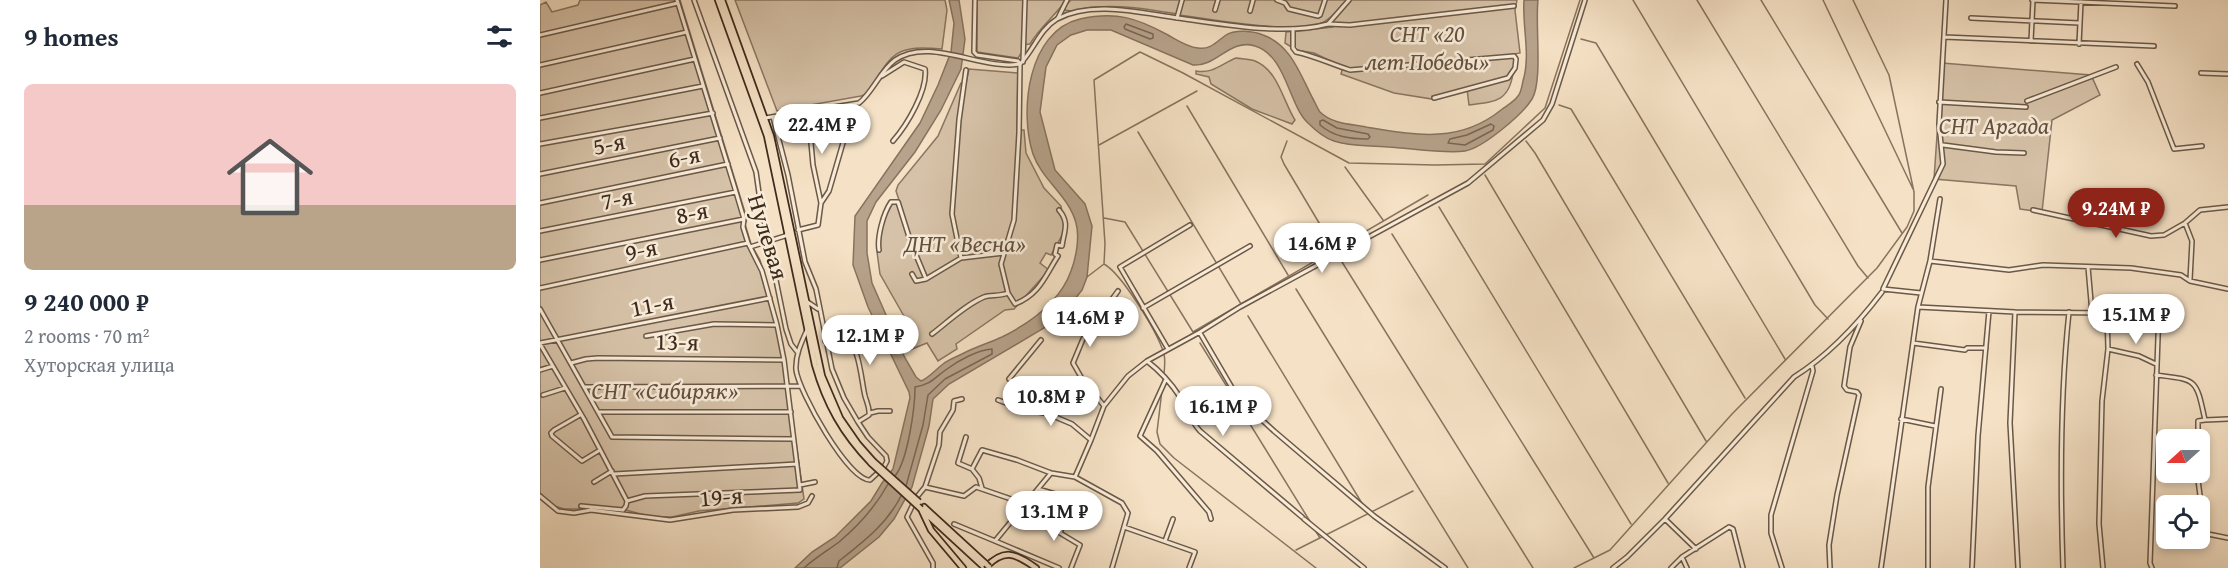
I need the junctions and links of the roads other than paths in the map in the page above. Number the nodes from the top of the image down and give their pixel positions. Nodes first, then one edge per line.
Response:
1 (694, 0) edge
2 (720, 0) edge
3 (975, 0) edge
4 (1025, 0) edge
5 (1067, 0) edge
6 (1182, 0) edge
7 (1218, 0) edge
8 (1253, 0) edge
9 (1277, 0) edge
10 (1325, 0) edge
11 (1349, 0) edge
12 (1585, 0) edge
13 (1946, 0) edge
14 (2033, 0) edge
15 (2048, 0) edge
16 (678, 2) edge
17 (1285, 2) edge
18 (2081, 2) junction
19 (1514, 6) dead end
20 (2175, 6) dead end
21 (1215, 10) dead end
22 (1250, 11) dead end
23 (1058, 18) junction
24 (1177, 18) junction
25 (1971, 18) dead end
26 (2032, 21) junction
27 (2079, 23) junction
28 (1328, 24) junction
29 (1293, 29) junction
30 (687, 32) junction
31 (540, 35) edge
32 (1944, 37) junction
33 (2031, 41) junction
34 (2079, 44) junction
35 (2154, 46) dead end
36 (695, 59) junction
37 (1021, 63) junction
38 (2137, 64) dead end
39 (540, 65) edge
40 (2116, 66) dead end
41 (966, 70) dead end
42 (2201, 73) dead end
43 (2228, 74) edge
44 (882, 76) junction
45 (704, 86) junction
46 (540, 93) edge
47 (1434, 98) dead end
48 (1939, 102) junction
49 (2027, 102) dead end
50 (854, 105) junction
51 (2026, 107) dead end
52 (808, 110) junction
53 (713, 113) junction
54 (772, 117) junction
55 (540, 118) edge
56 (765, 118) junction
57 (720, 138) junction
58 (893, 141) dead end
59 (540, 144) edge
60 (1942, 145) junction
61 (2202, 146) dead end
62 (2024, 153) dead end
63 (728, 164) junction
64 (540, 174) edge
65 (736, 192) junction
66 (1940, 199) dead end
67 (540, 203) edge
68 (821, 203) junction
69 (2228, 207) edge
70 (1059, 210) dead end
71 (2033, 210) dead end
72 (744, 219) junction
73 (2185, 223) junction
74 (1190, 225) dead end
75 (540, 231) edge
76 (798, 231) junction
77 (788, 235) junction
78 (768, 241) junction
79 (748, 243) junction
80 (1250, 246) dead end
81 (750, 247) junction
82 (879, 250) dead end
83 (1004, 253) junction
84 (961, 258) junction
85 (540, 260) edge
86 (1930, 261) junction
87 (2088, 267) junction
88 (912, 274) dead end
89 (926, 279) junction
90 (2190, 281) junction
91 (540, 288) edge
92 (2228, 290) edge
93 (1118, 291) dead end
94 (1882, 292) dead end
95 (1008, 293) junction
96 (1921, 293) junction
97 (770, 298) junction
98 (805, 300) junction
99 (1918, 307) junction
100 (1143, 308) junction
101 (540, 309) edge
102 (2159, 309) dead end
103 (1989, 311) junction
104 (2016, 312) junction
105 (2068, 312) junction
106 (2092, 313) junction
107 (821, 316) junction
108 (1863, 317) junction
109 (777, 325) junction
110 (807, 328) junction
111 (1200, 333) junction
112 (932, 334) dead end
113 (646, 336) dead end
114 (1041, 339) dead end
115 (557, 340) junction
116 (825, 341) junction
117 (540, 343) edge
118 (1913, 343) junction
119 (1986, 348) junction
120 (1168, 349) junction
121 (2108, 349) junction
122 (798, 352) junction
123 (784, 360) junction
124 (1147, 360) junction
125 (571, 363) junction
126 (2156, 364) junction
127 (553, 366) junction
128 (1812, 366) junction
129 (540, 370) edge
130 (2156, 375) junction
131 (1166, 379) junction
132 (801, 386) junction
133 (584, 387) junction
134 (788, 387) junction
135 (565, 388) junction
136 (1941, 389) dead end
137 (543, 395) dead end
138 (962, 399) dead end
139 (998, 400) dead end
140 (1104, 406) junction
141 (890, 411) dead end
142 (598, 412) junction
143 (791, 412) junction
144 (870, 413) junction
145 (1046, 413) junction
146 (580, 415) junction
147 (1901, 419) junction
148 (2228, 419) edge
149 (2205, 420) junction
150 (858, 422) junction
151 (1935, 426) junction
152 (2198, 429) edge
153 (966, 437) dead end
154 (794, 439) junction
155 (1091, 440) junction
156 (600, 450) junction
157 (872, 462) junction
158 (797, 464) junction
159 (972, 469) junction
160 (613, 472) junction
161 (1051, 473) junction
162 (1075, 477) junction
163 (594, 482) dead end
164 (815, 482) dead end
165 (2198, 483) edge
166 (800, 485) junction
167 (926, 487) junction
168 (982, 489) junction
169 (1038, 489) junction
170 (540, 496) edge
171 (812, 496) dead end
172 (627, 501) junction
173 (1025, 504) junction
174 (581, 506) dead end
175 (922, 508) junction
176 (1093, 510) dead end
177 (1066, 518) junction
178 (1173, 519) dead end
179 (1211, 519) dead end
180 (1665, 519) junction
181 (1075, 521) dead end
182 (954, 524) dead end
183 (1124, 527) junction
184 (2228, 538) edge
185 (995, 541) junction
186 (1165, 541) junction
187 (1696, 549) junction
188 (1682, 557) junction
189 (1358, 566) edge
190 (987, 567) edge
191 (933, 568) edge
192 (963, 568) edge
193 (1036, 568) edge
194 (1059, 568) edge
195 (1071, 568) edge
196 (1112, 568) edge
197 (1189, 568) edge
198 (1364, 568) edge
199 (1445, 568) edge
200 (1613, 568) edge
201 (1671, 568) edge
202 (1687, 568) edge
203 (1743, 568) edge
204 (1782, 568) edge
205 (1830, 568) edge
206 (1881, 568) edge
207 (1928, 568) edge
208 (1972, 568) edge
209 (2018, 568) edge
210 (2063, 568) edge
211 (2103, 568) edge
212 (2152, 568) edge

1 - 78 street
2 - 56 main road
2 - 77 main road
3 - 37 street
4 - 37 street
5 - 23 street
6 - 24 street
7 - 21 street
8 - 22 street
9 - 17 street
10 - 17 street
11 - 28 street
12 - 111 street
13 - 32 street
14 - 15 street
14 - 26 street
15 - 18 street
16 - 30 street, Нулевая
16 - 31 street
18 - 20 street
18 - 27 street
19 - 28 street
23 - 24 street
23 - 37 street
24 - 29 street
25 - 26 street
26 - 27 street
26 - 33 street
27 - 34 street
28 - 29 street
29 - 47 street
30 - 36 street, Нулевая
30 - 39 street
32 - 33 street
32 - 48 street
33 - 34 street
34 - 35 street
36 - 45 street, Нулевая
36 - 46 street
37 - 44 street
37 - 83 street
38 - 61 street
40 - 49 street
41 - 84 street
42 - 43 street
44 - 50 street
44 - 58 street
45 - 53 street, Нулевая
45 - 55 street
48 - 51 street
48 - 60 street
50 - 52 street
50 - 68 street
52 - 54 street
52 - 68 street
53 - 57 street, Нулевая
53 - 59 street
54 - 56 street
54 - 76 street
56 - 98 main road
57 - 63 street, Нулевая
57 - 64 street, 5-я
60 - 62 street
60 - 96 street
63 - 65 street, Нулевая
63 - 67 street, 6-я
65 - 72 street, Нулевая
65 - 75 street, 7-я
66 - 86 street
68 - 76 street
69 - 73 street
70 - 95 street
71 - 73 street
72 - 79 street, Нулевая
72 - 85 street, 8-я
73 - 90 street
74 - 100 street
76 - 107 street
77 - 78 street
77 - 110 main road
78 - 81 street
78 - 122 street
79 - 81 street, Нулевая
79 - 91 street, 9-я
80 - 100 street
81 - 97 street, Нулевая
82 - 89 street
83 - 84 street
83 - 95 street
84 - 89 street
86 - 87 street
86 - 96 street
87 - 90 street
87 - 106 street
88 - 89 street
90 - 92 street
93 - 140 street
94 - 108 street
95 - 112 street
96 - 99 street
97 - 109 street, Нулевая
97 - 115 street, 11-я
98 - 107 street
98 - 157 main road
99 - 103 street
99 - 118 street
100 - 120 street
101 - 115 street
102 - 126 street
103 - 104 street
103 - 119 street
104 - 105 street
104 - 209 street
105 - 106 street
105 - 210 street
106 - 121 street
107 - 116 street
108 - 128 street
108 - 205 street
109 - 113 street
109 - 123 street, Нулевая
110 - 122 street
110 - 157 main road
111 - 120 street
111 - 199 street
114 - 145 street
115 - 117 street, 11-я
115 - 125 street
116 - 144 street
116 - 150 street
117 - 127 street
118 - 119 street
118 - 147 street
119 - 208 street
120 - 124 street
121 - 126 street
121 - 211 street
122 - 132 street
123 - 125 street, 13-я
123 - 134 street, Нулевая
124 - 131 street
124 - 140 street
125 - 133 street
126 - 130 street
127 - 129 street
127 - 135 street
128 - 180 street
128 - 204 street
130 - 149 street
130 - 212 street
131 - 179 street
131 - 189 street
132 - 134 street
132 - 150 street
133 - 134 street
133 - 142 street
134 - 143 street, Нулевая
135 - 137 street
135 - 146 street
136 - 151 street
138 - 167 street
139 - 145 street
140 - 155 street
141 - 144 street
142 - 143 street
142 - 154 street
143 - 154 street, Нулевая
144 - 150 street
145 - 155 street
146 - 156 street
146 - 156 street
147 - 151 street
147 - 206 street
148 - 149 street
149 - 152 street
151 - 207 street
153 - 159 street
154 - 158 street, Нулевая
155 - 162 street
156 - 160 street
157 - 175 main road, bridge
158 - 160 street
158 - 166 street, Нулевая
159 - 161 street
159 - 168 street
160 - 163 street
160 - 172 street
161 - 162 street
161 - 169 street
162 - 183 street
164 - 166 street
165 - 184 street
166 - 172 street, Нулевая
167 - 168 street
167 - 191 street
168 - 173 street
169 - 173 street
169 - 176 street
170 - 171 street, 19-я
172 - 174 street
173 - 177 street
173 - 185 street
175 - 190 main road
175 - 192 main road
177 - 181 street
177 - 195 street
178 - 186 street
180 - 187 street
180 - 200 street
182 - 185 street
183 - 186 street
183 - 196 street
185 - 194 street
186 - 197 street
187 - 188 street
187 - 203 street
188 - 201 street
188 - 202 street
189 - 198 street
190 - 193 main road

